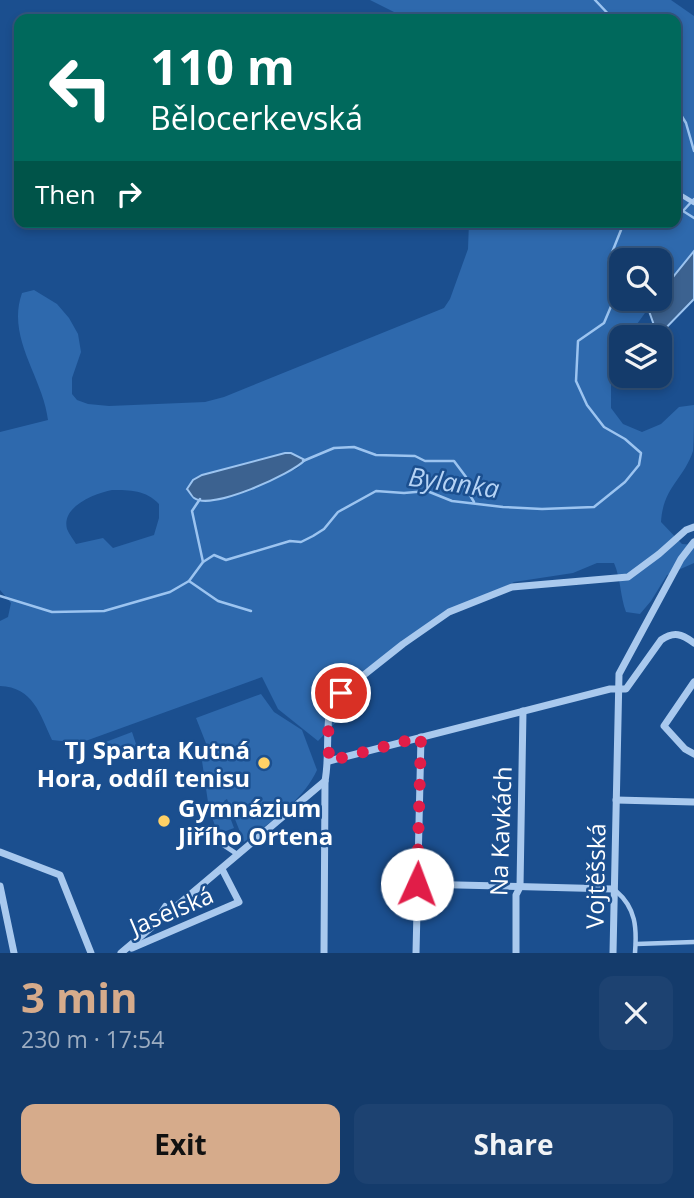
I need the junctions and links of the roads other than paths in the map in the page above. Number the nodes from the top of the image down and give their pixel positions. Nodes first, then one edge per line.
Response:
1 (694, 527) edge
2 (694, 542) edge
3 (694, 643) edge
4 (694, 682) edge
5 (619, 690) junction
6 (523, 711) junction
7 (421, 737) junction
8 (693, 754) edge
9 (329, 761) junction
10 (325, 780) junction
11 (616, 800) junction
12 (694, 802) edge
13 (211, 837) dead end
14 (0, 852) edge
15 (238, 855) junction
16 (222, 869) junction
17 (417, 884) junction
18 (0, 886) edge
19 (520, 887) junction
20 (613, 889) junction
21 (166, 905) dead end
22 (165, 916) junction
23 (694, 942) edge
24 (636, 944) junction
25 (14, 953) edge
26 (90, 953) edge
27 (122, 953) edge
28 (324, 953) edge
29 (416, 953) edge
30 (516, 953) edge
31 (613, 953) edge
32 (635, 953) edge

1 - 9 street
2 - 5 street, Vojtěšská
3 - 5 street
4 - 8 street
5 - 6 street
5 - 11 street, Vojtěšská
6 - 7 street
6 - 19 street, Na Kavkách
7 - 9 street
7 - 17 street
9 - 10 street
10 - 15 street, Jaselská
10 - 28 street
11 - 12 street, Vojtěšská
11 - 20 street, Vojtěšská
13 - 15 lane
14 - 26 street
15 - 16 street, Jaselská
16 - 22 street, Jaselská
16 - 27 street, Jaselská
17 - 19 street
17 - 29 street
18 - 25 street
19 - 20 street
19 - 30 street, Na Kavkách
20 - 24 lane
20 - 31 street, Vojtěšská
21 - 22 lane
22 - 27 street, Jaselská
23 - 24 lane
24 - 32 lane

